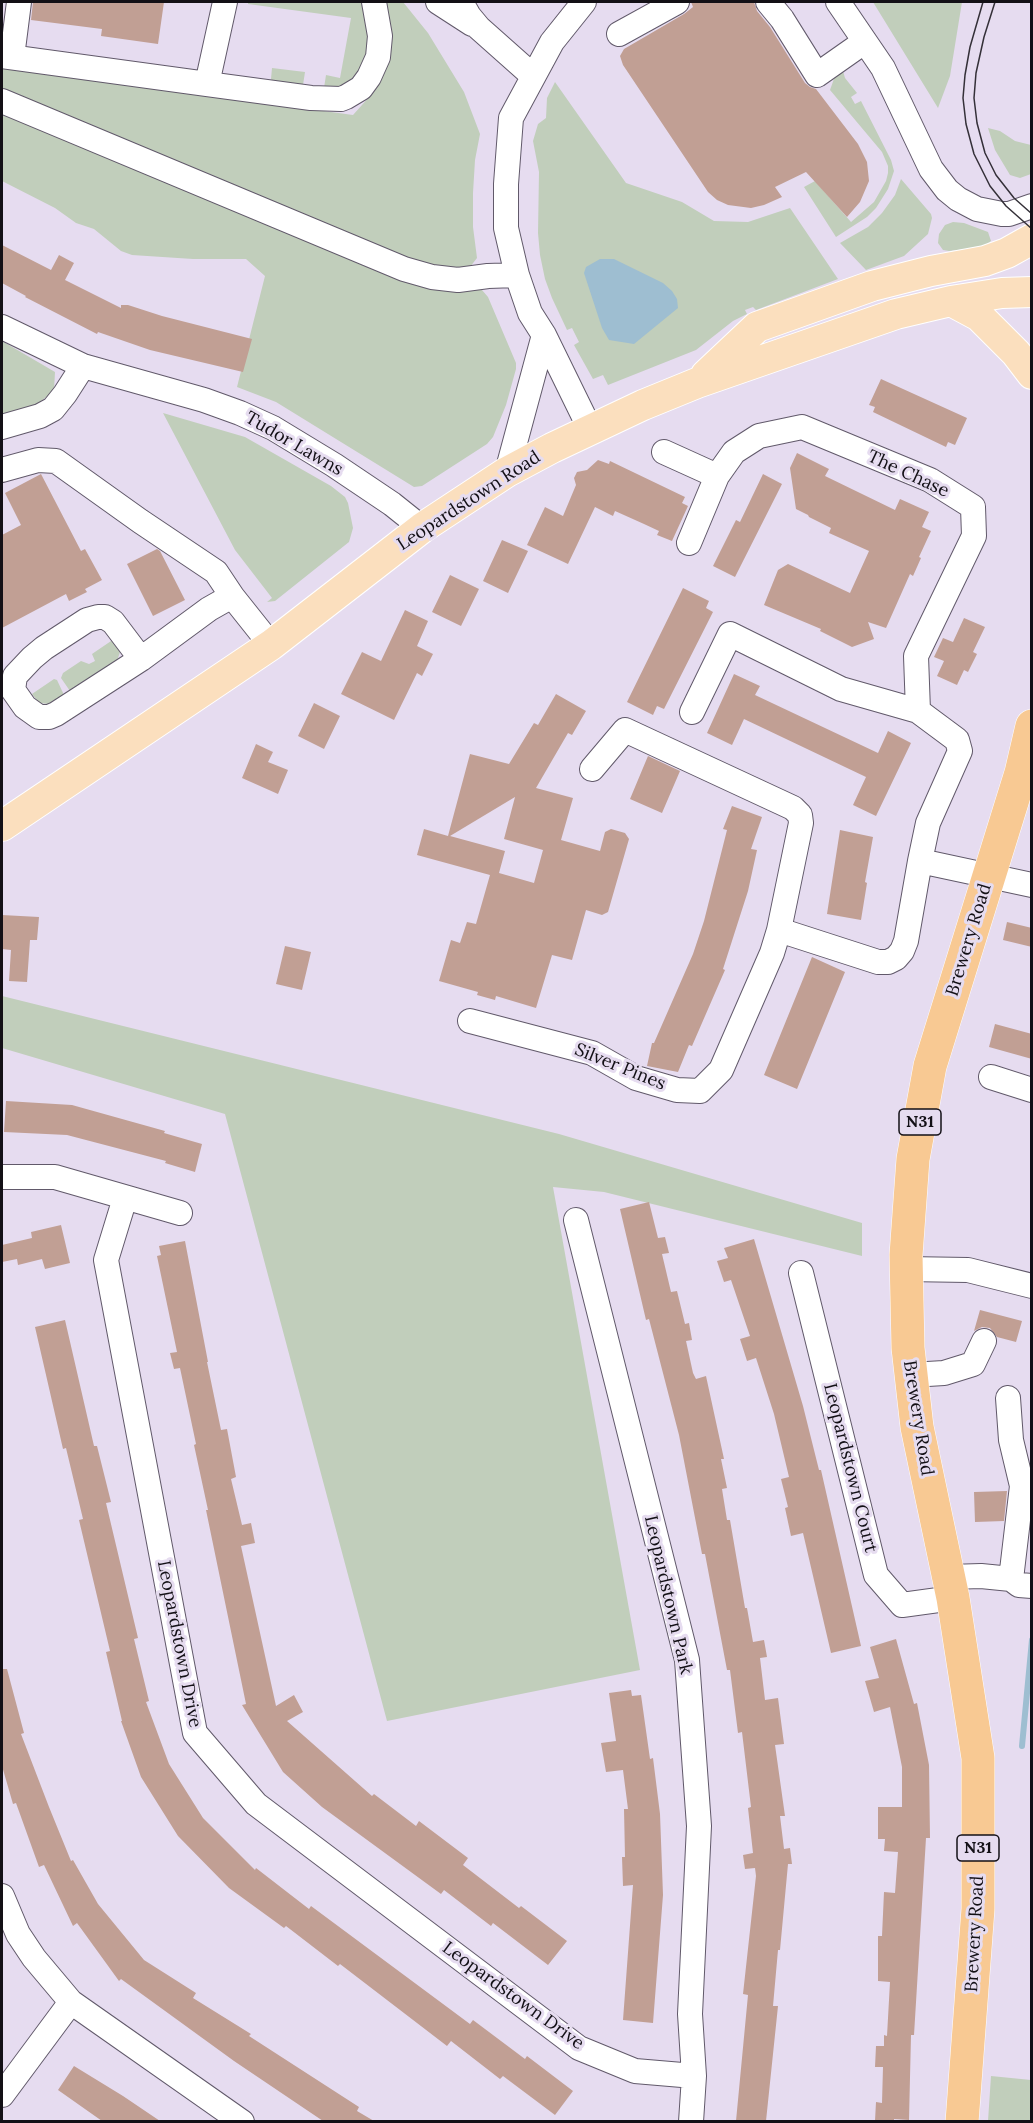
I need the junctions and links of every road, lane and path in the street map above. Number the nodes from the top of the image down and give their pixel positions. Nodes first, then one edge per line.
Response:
1 (19, 2) edge
2 (225, 2) edge
3 (374, 2) edge
4 (438, 2) edge
5 (584, 2) edge
6 (677, 2) edge
7 (768, 2) edge
8 (838, 2) edge
9 (465, 12) edge
10 (620, 34) dead end
11 (864, 42) junction
12 (7, 56) edge
13 (533, 76) junction
14 (207, 84) junction
15 (2, 101) edge
16 (1032, 206) edge
17 (1032, 239) edge
18 (517, 275) junction
19 (1032, 292) edge
20 (951, 301) junction
21 (2, 327) edge
22 (544, 335) junction
23 (83, 366) junction
24 (1032, 374) edge
25 (697, 383) junction
26 (2, 428) edge
27 (590, 429) junction
28 (664, 452) dead end
29 (2, 470) edge
30 (507, 472) junction
31 (717, 476) junction
32 (422, 528) junction
33 (689, 543) dead end
34 (232, 596) junction
35 (271, 645) junction
36 (141, 658) junction
37 (8, 692) edge
38 (918, 711) junction
39 (692, 712) dead end
40 (1032, 726) edge
41 (592, 769) dead end
42 (2, 826) edge
43 (920, 861) junction
44 (989, 875) junction
45 (1032, 885) edge
46 (779, 930) junction
47 (470, 1021) dead end
48 (991, 1077) dead end
49 (1024, 1082) edge
50 (2, 1177) edge
51 (125, 1198) junction
52 (180, 1213) dead end
53 (576, 1220) dead end
54 (906, 1269) junction
55 (801, 1273) dead end
56 (1032, 1286) edge
57 (984, 1341) dead end
58 (911, 1375) junction
59 (1008, 1398) dead end
60 (1021, 1575) edge
61 (951, 1587) junction
62 (2, 1896) edge
63 (70, 2002) junction
64 (694, 2076) junction
65 (2, 2095) edge
66 (242, 2121) edge
67 (691, 2121) edge
68 (962, 2121) edge

1 - 12 street
2 - 14 street
3 - 14 street
4 - 9 street
5 - 13 street
6 - 10 street
7 - 11 street
8 - 11 street
9 - 13 street
11 - 16 street
12 - 14 street
13 - 18 street
15 - 18 street
17 - 25 main road
18 - 22 street
19 - 20 main road, Leopardstown Road
20 - 24 main road
20 - 25 main road, Leopardstown Road
21 - 23 street, Tudor Lawns
22 - 27 street
22 - 30 street
23 - 26 street
23 - 32 street, Tudor Lawns
25 - 27 main road, Leopardstown Road
27 - 30 main road, Leopardstown Road
28 - 31 street
29 - 34 street
30 - 32 main road, Leopardstown Road
31 - 33 street, The Chase
31 - 38 street, The Chase
32 - 35 main road, Leopardstown Road
34 - 35 street
34 - 36 street
35 - 42 main road, Leopardstown Road
36 - 37 street
36 - 37 street
38 - 39 street
38 - 43 street
40 - 44 highway, Brewery Road / N31
41 - 46 street, Silver Pines
43 - 44 street
43 - 46 street
44 - 45 street
44 - 54 highway, Brewery Road / N31
46 - 47 street, Silver Pines
48 - 49 street
50 - 51 street
51 - 52 street
51 - 64 street, Leopardstown Drive
53 - 64 street, Leopardstown Park
54 - 56 street
54 - 58 highway, Brewery Road / N31
55 - 61 street, Leopardstown Court
57 - 58 street
58 - 61 highway, Brewery Road / N31
59 - 60 street
60 - 61 street
61 - 68 highway, Brewery Road / N31
62 - 63 street
63 - 65 street
63 - 66 street
64 - 67 street, Leopardstown Park

